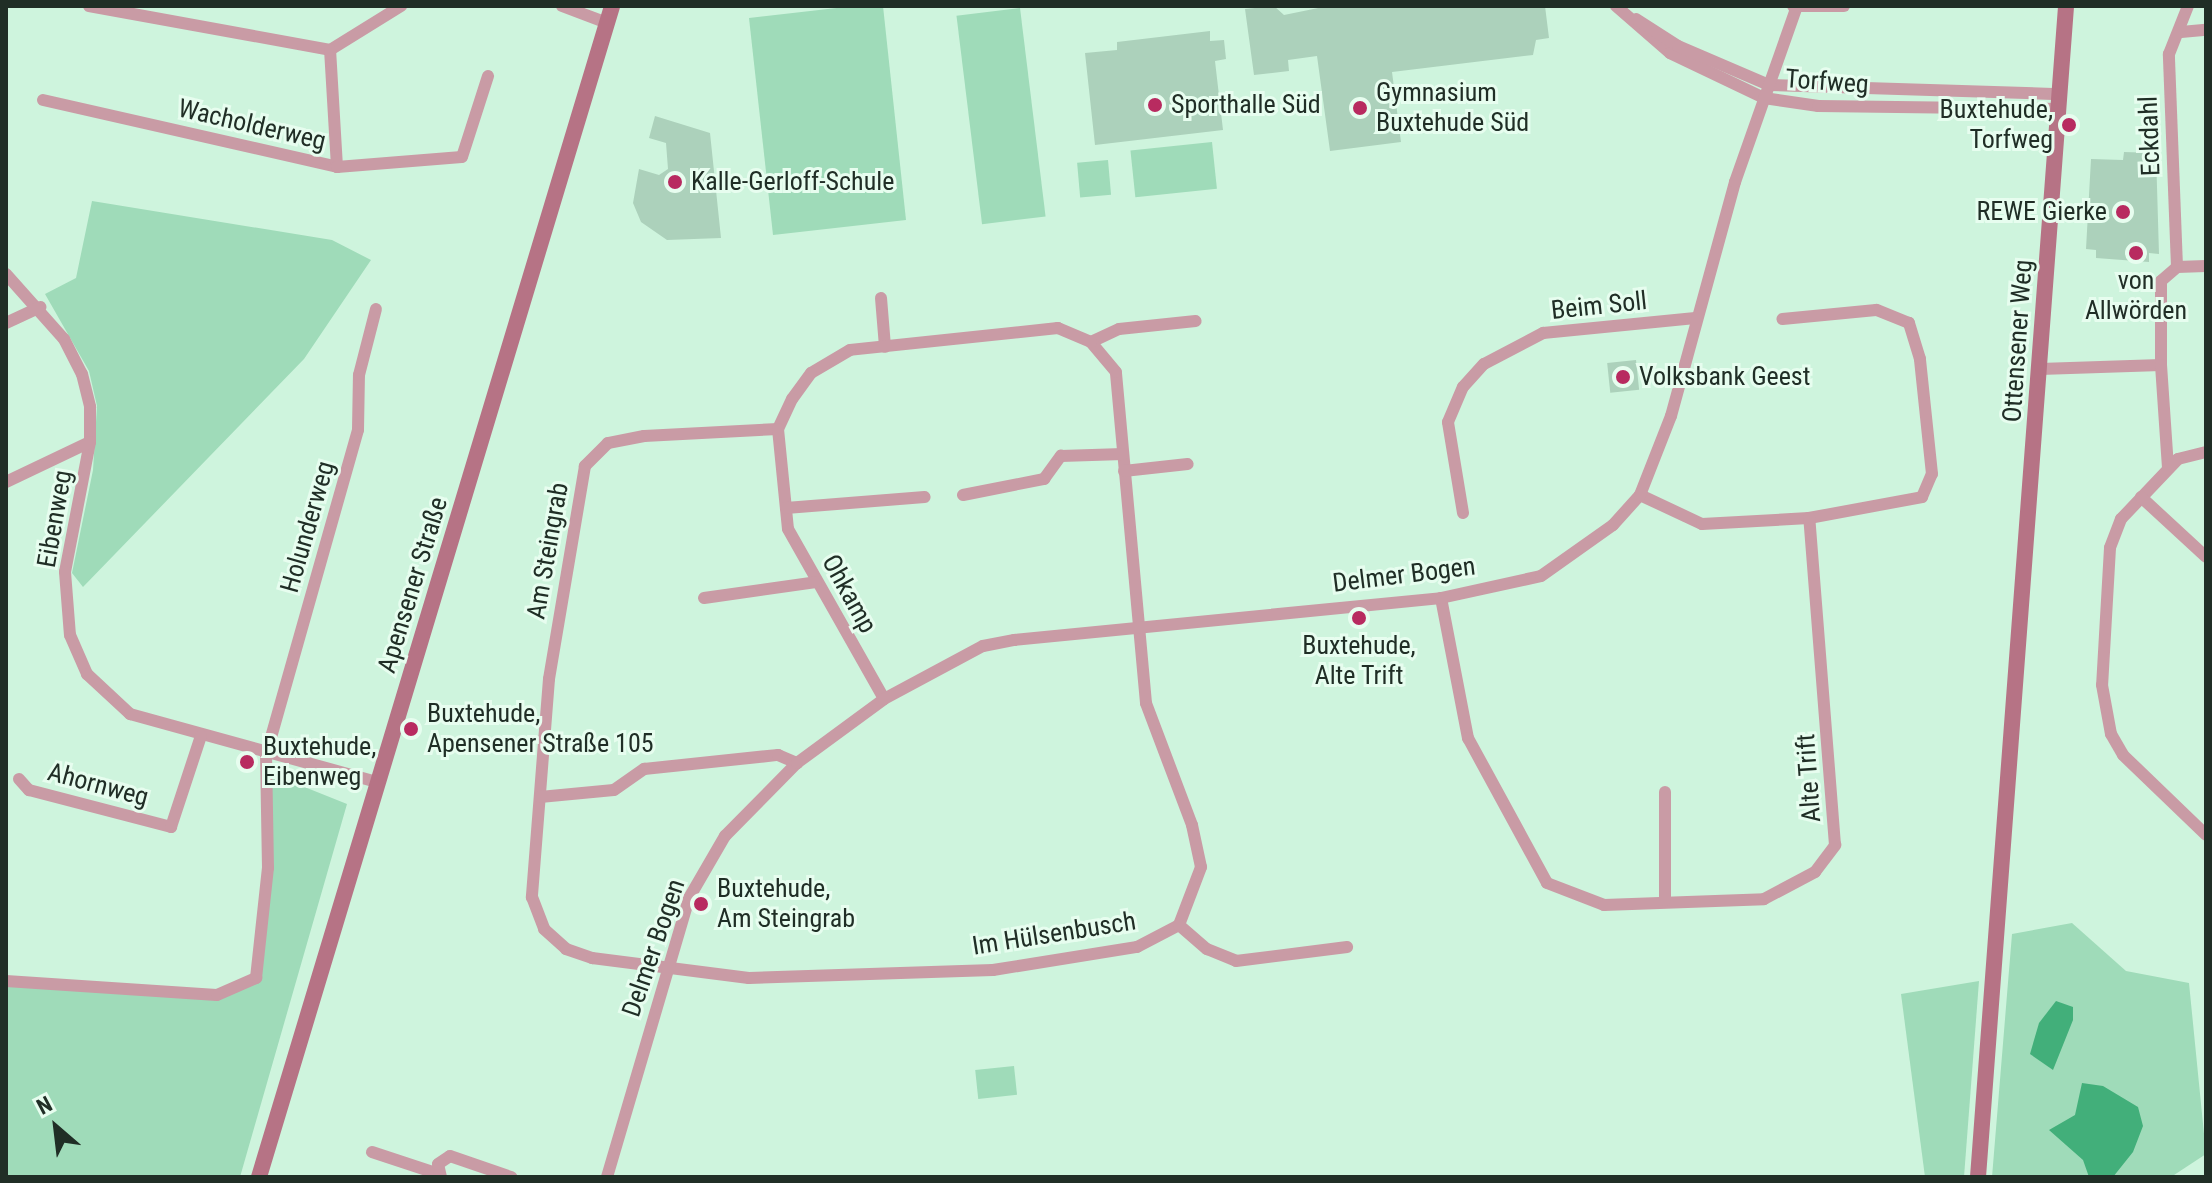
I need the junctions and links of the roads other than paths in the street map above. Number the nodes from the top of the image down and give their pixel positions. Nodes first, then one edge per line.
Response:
1 (89, 6) edge
2 (401, 6) edge
3 (562, 6) edge
4 (612, 6) edge
5 (1844, 6) edge
6 (2066, 6) edge
7 (2188, 6) edge
8 (1794, 7) edge
9 (1618, 8) edge
10 (607, 23) junction
11 (2206, 30) edge
12 (2181, 32) junction
13 (330, 50) junction
14 (488, 76) dead end
15 (1767, 92) junction
16 (43, 100) dead end
17 (2059, 102) junction
18 (337, 167) junction
19 (2206, 266) edge
20 (2177, 267) junction
21 (6, 274) edge
22 (881, 298) dead end
23 (40, 307) junction
24 (376, 309) dead end
25 (1695, 318) junction
26 (1782, 319) dead end
27 (1196, 321) dead end
28 (6, 323) edge
29 (1091, 342) junction
30 (885, 347) junction
31 (2161, 365) junction
32 (2040, 369) junction
33 (778, 429) junction
34 (90, 442) junction
35 (2206, 452) edge
36 (1123, 454) junction
37 (1188, 464) dead end
38 (2168, 468) junction
39 (1124, 471) junction
40 (6, 482) edge
41 (963, 495) dead end
42 (1640, 495) junction
43 (925, 497) dead end
44 (2141, 497) junction
45 (786, 508) junction
46 (1463, 513) dead end
47 (1809, 518) junction
48 (2206, 557) edge
49 (816, 582) junction
50 (704, 598) dead end
51 (1441, 598) junction
52 (1136, 626) junction
53 (884, 699) junction
54 (201, 736) junction
55 (266, 755) junction
56 (797, 763) junction
57 (19, 779) dead end
58 (377, 782) junction
59 (1665, 792) dead end
60 (540, 797) junction
61 (2206, 835) edge
62 (1665, 900) junction
63 (1179, 925) junction
64 (1347, 947) dead end
65 (666, 971) junction
66 (6, 981) edge
67 (372, 1152) dead end
68 (461, 1170) edge
69 (440, 1175) edge
70 (259, 1177) edge
71 (511, 1177) edge
72 (607, 1177) edge
73 (1978, 1177) edge

1 - 13 street
2 - 13 street
3 - 10 street
4 - 10 main road, Apensener Straße
5 - 8 street
6 - 17 main road, Ottensener Weg
7 - 12 street, Eckdahl
8 - 15 street, Delmer Bogen
9 - 15 street, Torfweg
10 - 58 main road, Apensener Straße
11 - 12 street
12 - 20 street, Eckdahl
13 - 18 street, Wacholderweg
14 - 18 street
15 - 17 street, Torfweg
15 - 25 street, Delmer Bogen
16 - 18 street, Wacholderweg
17 - 32 main road, Ottensener Weg
19 - 20 street
20 - 31 street, Eckdahl
21 - 23 street, Eibenweg
22 - 30 street
23 - 28 street
23 - 34 street, Eibenweg
24 - 55 street, Holunderweg
25 - 42 street, Delmer Bogen
25 - 46 street, Beim Soll
26 - 47 street
27 - 29 street
29 - 30 street
29 - 36 street
30 - 33 street
31 - 32 street
31 - 38 street, Eckdahl
32 - 73 main road, Ottensener Weg
33 - 45 street, Ohkamp
33 - 60 street, Am Steingrab
34 - 40 street
34 - 54 street, Eibenweg
35 - 38 street
36 - 39 street
36 - 41 street
37 - 39 street
38 - 44 street
39 - 52 street
42 - 47 street
42 - 51 street, Delmer Bogen
43 - 45 street
44 - 48 street
44 - 61 street
45 - 49 street, Ohkamp
47 - 62 street, Alte Trift
49 - 50 street
49 - 53 street, Ohkamp
51 - 52 street, Delmer Bogen
51 - 62 street, Alte Trift
52 - 53 street, Delmer Bogen
52 - 63 street
53 - 56 street, Delmer Bogen
54 - 55 street, Eibenweg
54 - 57 street, Ahornweg
55 - 58 street, Eibenweg
55 - 66 street, Holunderweg
56 - 60 street
56 - 65 street, Delmer Bogen
58 - 70 main road, Apensener Straße
59 - 62 street
60 - 65 street, Am Steingrab
63 - 64 street
63 - 65 street, Im Hülsenbusch
65 - 72 street, Delmer Bogen
67 - 69 street
68 - 69 street
68 - 71 street

